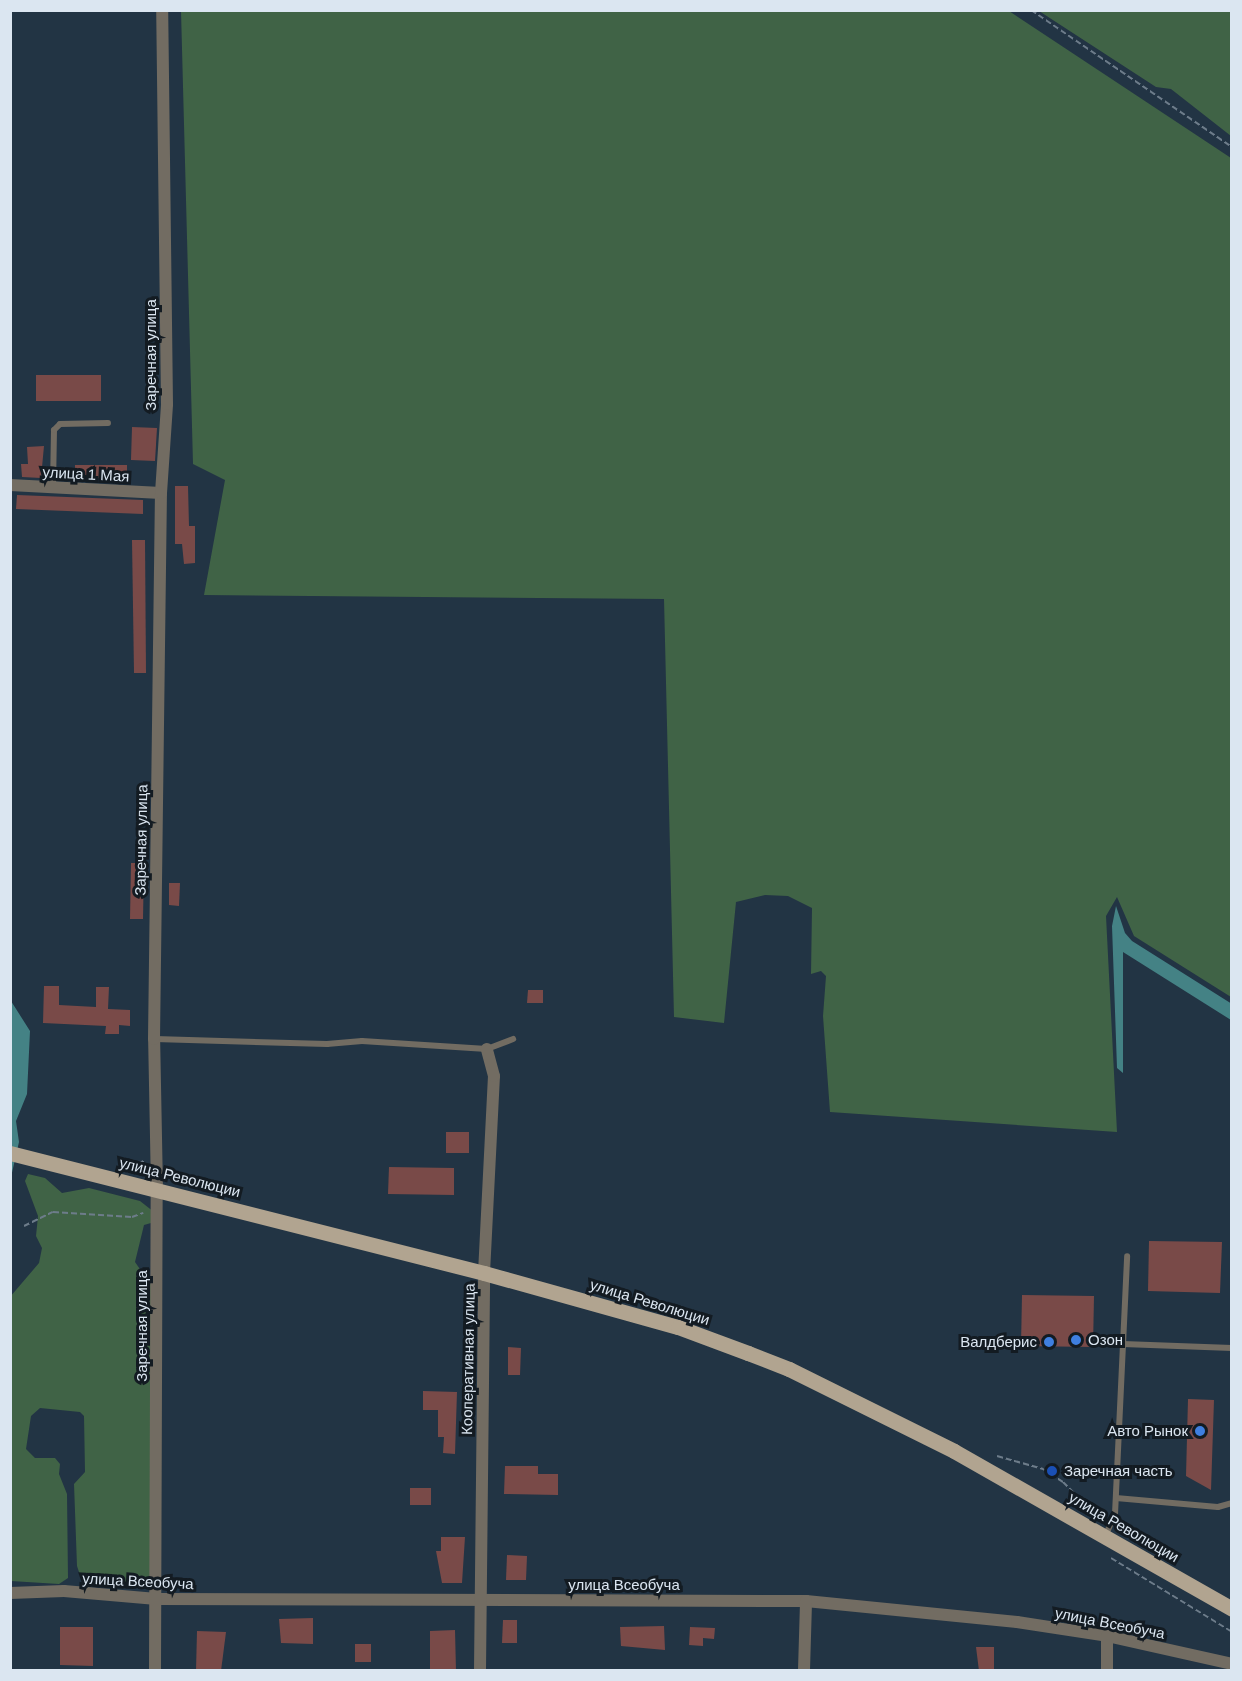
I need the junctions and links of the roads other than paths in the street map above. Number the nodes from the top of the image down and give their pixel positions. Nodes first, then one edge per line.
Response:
1 (162, 10) edge
2 (108, 423) dead end
3 (10, 485) edge
4 (53, 488) junction
5 (161, 493) junction
6 (154, 1039) junction
7 (513, 1039) dead end
8 (487, 1049) junction
9 (10, 1152) edge
10 (157, 1189) junction
11 (1127, 1256) dead end
12 (484, 1273) junction
13 (1123, 1344) junction
14 (1232, 1348) edge
15 (1116, 1498) junction
16 (1232, 1503) edge
17 (1104, 1545) junction
18 (10, 1593) edge
19 (157, 1599) junction
20 (479, 1600) junction
21 (806, 1601) junction
22 (1232, 1609) edge
23 (1107, 1636) junction
24 (1232, 1664) edge
25 (155, 1671) edge
26 (480, 1671) edge
27 (804, 1671) edge
28 (1107, 1671) edge

1 - 5 street, Заречная улица
2 - 4 lane
3 - 4 street, улица 1 Мая
4 - 5 street, улица 1 Мая
5 - 6 street, Заречная улица
6 - 8 lane
6 - 10 street, Заречная улица
7 - 8 lane
8 - 12 street, Кооперативная улица
9 - 10 main road, улица Революции
10 - 12 main road, улица Революции
10 - 19 street, Заречная улица
11 - 13 lane
12 - 17 main road, улица Революции
12 - 20 street, Кооперативная улица
13 - 14 lane
13 - 15 lane
15 - 16 lane
15 - 17 lane
17 - 22 main road, улица Революции
18 - 19 street, улица Всеобуча
19 - 20 street, улица Всеобуча
19 - 25 street, Заречная улица
20 - 21 street, улица Всеобуча
20 - 26 street, Кооперативная улица
21 - 23 street, улица Всеобуча
21 - 27 street
23 - 24 street, улица Всеобуча
23 - 28 street

